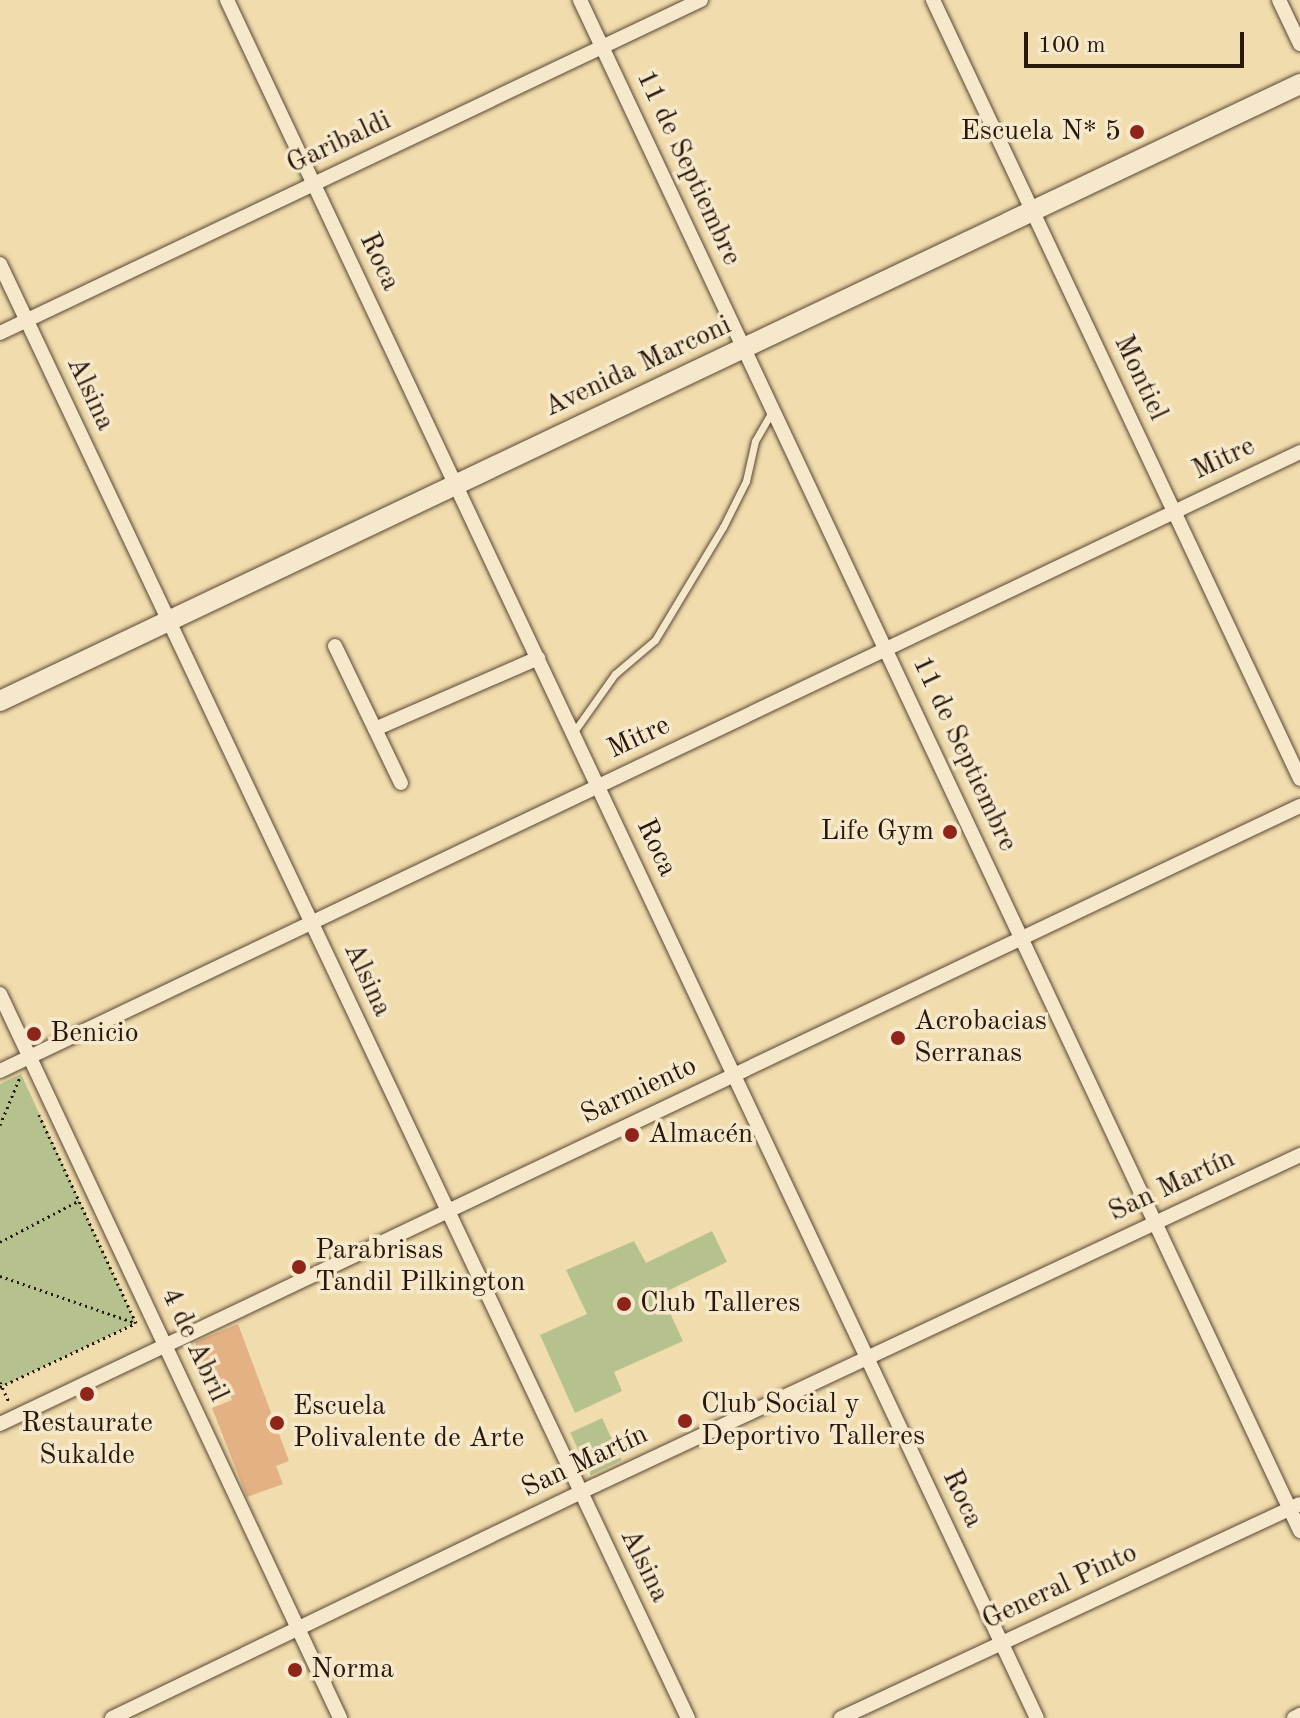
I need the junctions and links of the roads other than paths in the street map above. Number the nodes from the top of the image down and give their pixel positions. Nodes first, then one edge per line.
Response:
1 (227, 0) edge
2 (580, 0) edge
3 (701, 0) edge
4 (933, 0) edge
5 (1279, 0) edge
6 (1300, 44) edge
7 (602, 47) junction
8 (1300, 84) edge
9 (314, 184) junction
10 (1033, 211) junction
11 (0, 264) edge
12 (27, 321) junction
13 (0, 333) edge
14 (744, 348) junction
15 (773, 411) junction
16 (1300, 452) edge
17 (456, 485) junction
18 (1174, 512) junction
19 (169, 621) junction
20 (335, 646) dead end
21 (886, 649) junction
22 (538, 658) junction
23 (0, 701) edge
24 (375, 729) junction
25 (573, 733) junction
26 (1300, 779) edge
27 (401, 783) dead end
28 (598, 786) junction
29 (1300, 806) edge
30 (311, 922) junction
31 (1022, 938) junction
32 (0, 994) edge
33 (30, 1057) junction
34 (734, 1074) junction
35 (5, 1075) edge
36 (1300, 1155) edge
37 (448, 1211) junction
38 (1155, 1222) junction
39 (166, 1345) junction
40 (867, 1359) junction
41 (0, 1424) edge
42 (579, 1493) junction
43 (1295, 1507) edge
44 (1300, 1531) edge
45 (297, 1629) junction
46 (1001, 1642) junction
47 (1300, 1715) edge
48 (112, 1718) edge
49 (340, 1718) edge
50 (688, 1718) edge
51 (841, 1718) edge
52 (1037, 1718) edge
53 (1294, 1718) edge

1 - 9 street, Roca
2 - 7 street, 11 de Septiembre
3 - 7 street, Garibaldi
4 - 10 street, Montiel
5 - 6 street
7 - 9 street, Garibaldi
7 - 14 street, 11 de Septiembre
8 - 10 main road, Avenida Marconi
9 - 12 street, Garibaldi
9 - 17 street, Roca
10 - 14 main road, Avenida Marconi
10 - 18 street, Montiel
11 - 12 street, Alsina
12 - 13 street, Garibaldi
12 - 19 street, Alsina
14 - 15 street, 11 de Septiembre
14 - 17 main road, Avenida Marconi
15 - 21 street, 11 de Septiembre
15 - 25 lane
16 - 18 street, Mitre
17 - 19 main road, Avenida Marconi
17 - 22 street, Roca
18 - 21 street, Mitre
18 - 26 street, Montiel
19 - 23 main road, Avenida Marconi
19 - 30 street, Alsina
20 - 24 street
21 - 28 street, Mitre
21 - 31 street, 11 de Septiembre
22 - 24 street
22 - 25 street, Roca
24 - 27 street
25 - 28 street, Roca
28 - 30 street, Mitre
28 - 34 street, Roca
29 - 31 street, Sarmiento
30 - 33 street, Mitre
30 - 37 street, Alsina
31 - 34 street, Sarmiento
31 - 38 street, 11 de Septiembre
32 - 33 street, 4 de Abril
33 - 35 street, Mitre
33 - 39 street, 4 de Abril
34 - 37 street, Sarmiento
34 - 40 street, Roca
36 - 38 street, San Martín
37 - 39 street, Sarmiento
37 - 42 street, Alsina
38 - 40 street, San Martín
38 - 43 street, 11 de Septiembre
39 - 41 street, Sarmiento
39 - 45 street, 4 de Abril
40 - 42 street, San Martín
40 - 46 street, Roca
42 - 45 street, San Martín
42 - 50 street, Alsina
43 - 44 street, 11 de Septiembre
43 - 46 street, General Pinto
45 - 48 street, San Martín
45 - 49 street, 4 de Abril
46 - 51 street, General Pinto
46 - 52 street, Roca
47 - 53 street

